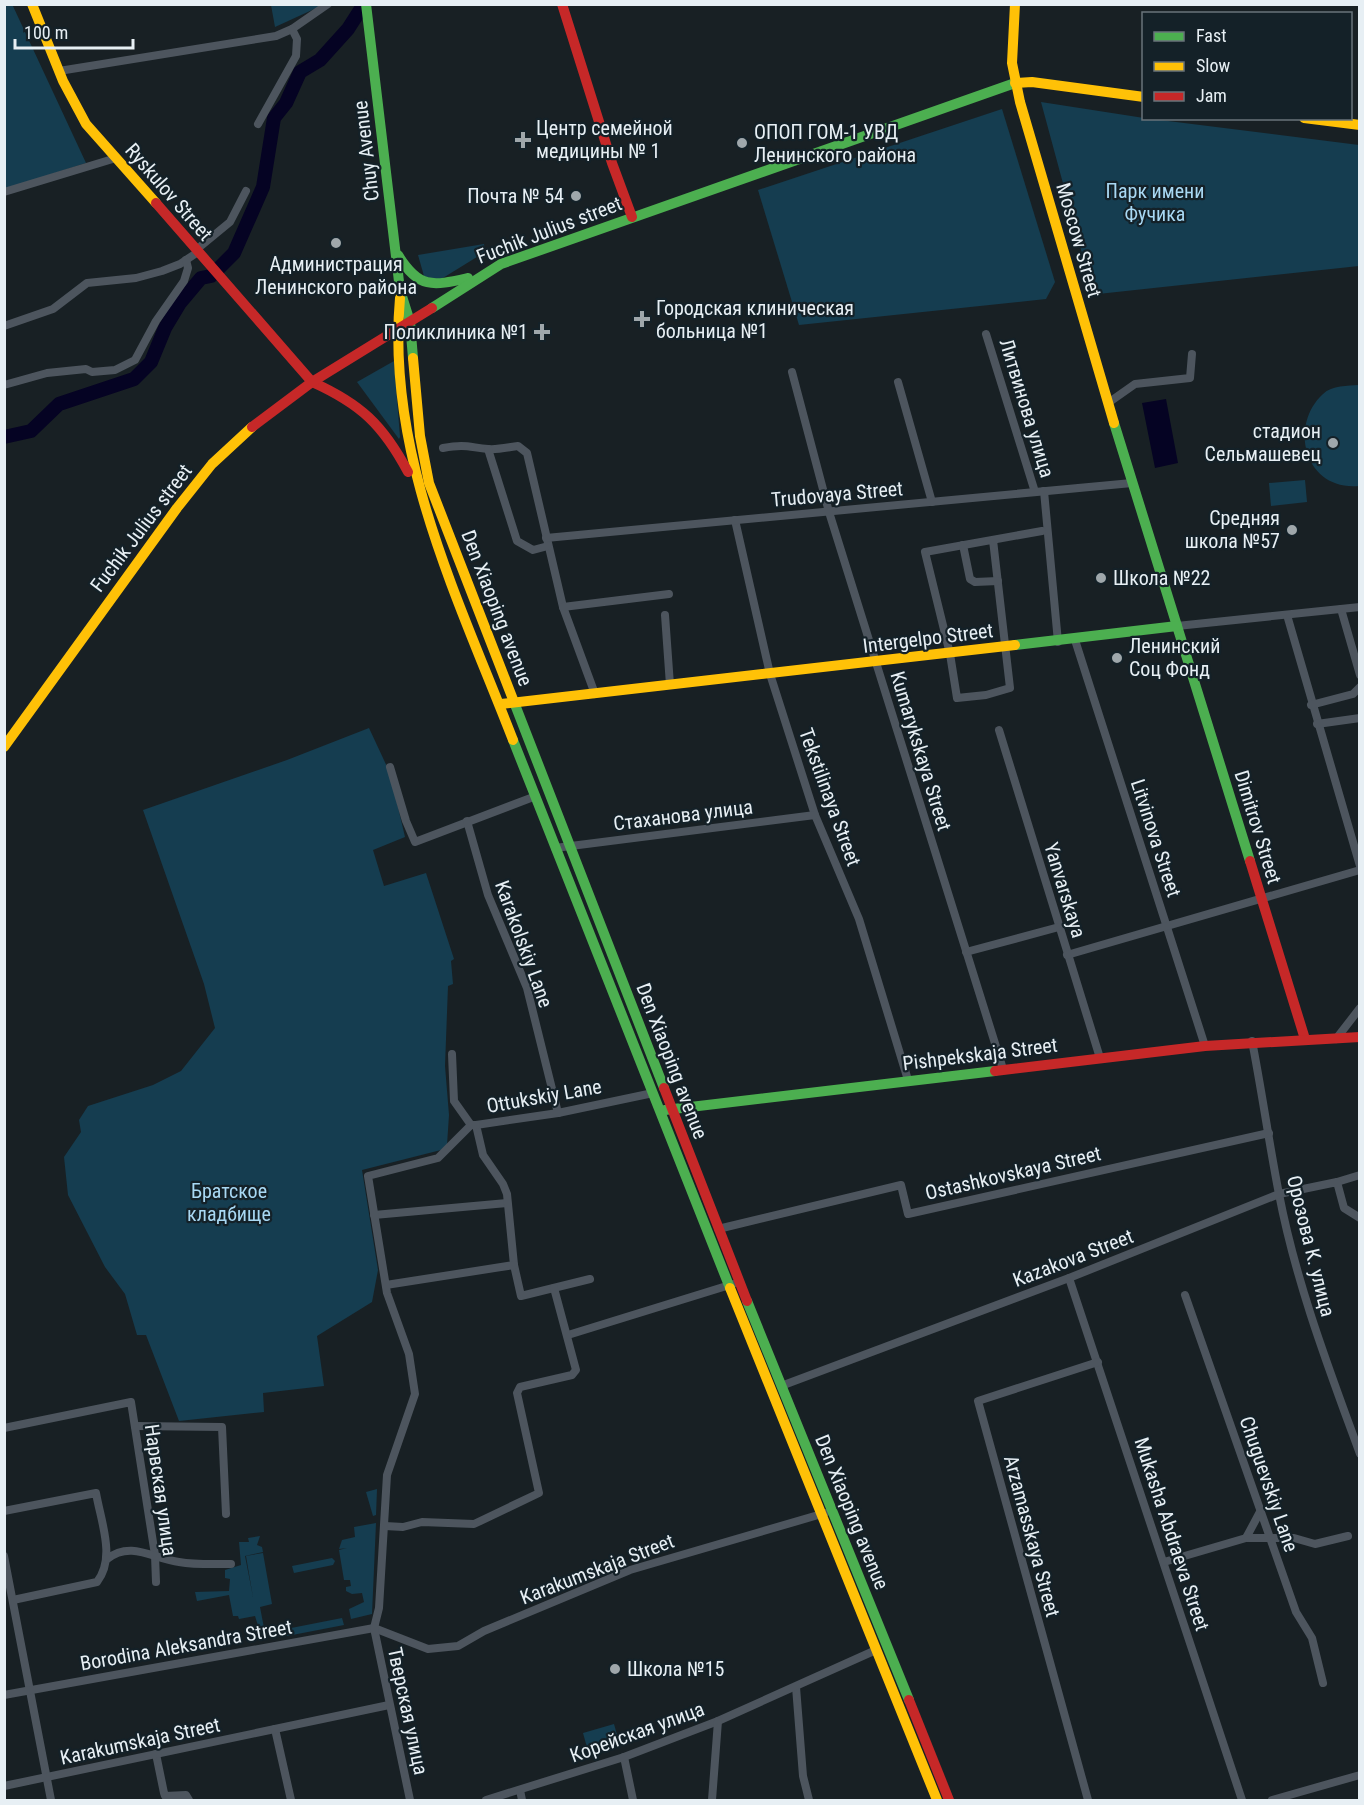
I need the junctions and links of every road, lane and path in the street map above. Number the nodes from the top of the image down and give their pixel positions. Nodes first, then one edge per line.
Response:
1 (32, 4) edge
2 (328, 4) edge
3 (366, 4) edge
4 (561, 4) edge
5 (1015, 4) edge
6 (292, 28) junction
7 (59, 71) junction
8 (1015, 83) junction
9 (1142, 97) edge
10 (1320, 120) edge
11 (258, 124) dead end
12 (1359, 125) edge
13 (116, 158) junction
14 (246, 191) dead end
15 (4, 192) edge
16 (632, 217) junction
17 (396, 252) junction
18 (199, 254) junction
19 (186, 260) junction
20 (478, 276) junction
21 (401, 294) junction
22 (410, 322) junction
23 (4, 326) edge
24 (396, 331) junction
25 (986, 334) dead end
26 (1192, 354) dead end
27 (792, 372) dead end
28 (312, 382) junction
29 (898, 382) dead end
30 (4, 385) edge
31 (1108, 403) junction
32 (443, 448) dead end
33 (488, 449) junction
34 (1132, 483) junction
35 (1040, 492) junction
36 (421, 497) junction
37 (932, 502) junction
38 (829, 512) junction
39 (735, 520) junction
40 (1042, 531) dead end
41 (993, 540) junction
42 (547, 542) junction
43 (963, 544) junction
44 (998, 581) junction
45 (669, 594) dead end
46 (563, 607) junction
47 (1359, 607) edge
48 (1341, 609) junction
49 (665, 615) dead end
50 (1287, 615) junction
51 (1177, 626) junction
52 (1075, 640) junction
53 (1058, 642) junction
54 (1006, 647) junction
55 (950, 654) junction
56 (876, 662) junction
57 (771, 674) junction
58 (1359, 675) edge
59 (670, 685) junction
60 (1359, 687) edge
61 (595, 694) junction
62 (515, 702) junction
63 (501, 704) junction
64 (1311, 705) junction
65 (1359, 718) edge
66 (1317, 724) junction
67 (999, 730) dead end
68 (4, 747) edge
69 (390, 767) dead end
70 (536, 796) junction
71 (815, 815) junction
72 (467, 821) junction
73 (569, 846) junction
74 (555, 848) junction
75 (1359, 868) edge
76 (1262, 899) junction
77 (1167, 926) junction
78 (1059, 927) junction
79 (966, 952) junction
80 (1067, 955) junction
81 (1359, 1008) edge
82 (1359, 1037) edge
83 (1305, 1039) junction
84 (1336, 1039) junction
85 (1252, 1041) junction
86 (1205, 1046) junction
87 (452, 1054) dead end
88 (1100, 1058) junction
89 (1003, 1069) junction
90 (908, 1080) junction
91 (653, 1093) junction
92 (666, 1109) junction
93 (558, 1113) junction
94 (473, 1125) junction
95 (1269, 1133) junction
96 (1359, 1175) edge
97 (1336, 1182) junction
98 (1279, 1194) junction
99 (507, 1203) junction
100 (374, 1215) junction
101 (1359, 1218) edge
102 (718, 1229) junction
103 (514, 1265) junction
104 (1070, 1278) junction
105 (590, 1279) dead end
106 (735, 1283) junction
107 (386, 1285) junction
108 (554, 1288) junction
109 (1185, 1294) dead end
110 (568, 1335) junction
111 (1098, 1362) junction
112 (781, 1386) junction
113 (135, 1426) junction
114 (4, 1428) edge
115 (1359, 1454) edge
116 (1261, 1510) junction
117 (4, 1511) edge
118 (835, 1511) junction
119 (226, 1514) dead end
120 (820, 1514) junction
121 (386, 1526) junction
122 (1348, 1536) dead end
123 (1270, 1537) junction
124 (1246, 1538) junction
125 (155, 1555) junction
126 (4, 1556) edge
127 (107, 1559) junction
128 (1164, 1562) junction
129 (231, 1564) dead end
130 (156, 1582) dead end
131 (14, 1604) junction
132 (4, 1609) edge
133 (374, 1628) junction
134 (876, 1650) junction
135 (1323, 1683) dead end
136 (796, 1687) junction
137 (30, 1690) junction
138 (4, 1695) edge
139 (389, 1706) junction
140 (718, 1721) junction
141 (275, 1730) junction
142 (156, 1754) junction
143 (624, 1757) junction
144 (1359, 1775) edge
145 (47, 1777) junction
146 (4, 1786) edge
147 (520, 1790) junction
148 (51, 1800) edge
149 (189, 1800) edge
150 (291, 1800) edge
151 (410, 1800) edge
152 (486, 1800) edge
153 (522, 1800) edge
154 (633, 1800) edge
155 (712, 1800) edge
156 (809, 1800) edge
157 (937, 1800) edge
158 (949, 1800) edge
159 (1088, 1800) edge
160 (1242, 1800) edge
161 (1272, 1800) edge

1 - 7 main road, Ryskulov Street
2 - 6 street
3 - 17 main road, Chuy Avenue
4 - 16 main road
5 - 8 main road, Moscow Street
6 - 7 street
6 - 11 street
7 - 13 main road, Ryskulov Street
8 - 9 main road, Fuchik Julius street
8 - 16 main road, Fuchik Julius street
8 - 31 main road, Moscow Street
10 - 12 main road
13 - 15 street
13 - 18 main road, Ryskulov Street
14 - 18 street
16 - 20 main road, Fuchik Julius street
17 - 20 main road
17 - 21 main road, Chuy Avenue
18 - 19 street
18 - 28 main road, Ryskulov Street
19 - 23 street
19 - 30 street
20 - 22 main road, Fuchik Julius street
21 - 22 main road, Chuy Avenue
21 - 24 main road, Chuy Avenue
22 - 24 main road, Fuchik Julius street
22 - 62 main road, Den Xiaoping avenue
24 - 28 main road, Fuchik Julius street
24 - 36 main road, Den Xiaoping avenue
25 - 35 street, Литвинова улица
26 - 31 street
27 - 38 street, Kumarykskaya Street
28 - 36 main road
28 - 68 main road, Fuchik Julius street
29 - 37 street
31 - 34 main road, Moscow Street
32 - 33 street
33 - 42 street, Trudovaya Street
33 - 42 street
34 - 35 street, Trudovaya Street
34 - 51 main road, Dimitrov Street
35 - 37 street, Trudovaya Street
35 - 53 street, Литвинова улица
36 - 63 main road, Den Xiaoping avenue
37 - 38 street, Trudovaya Street
38 - 39 street, Trudovaya Street
38 - 56 street, Kumarykskaya Street
39 - 42 street, Trudovaya Street
39 - 57 street, Tekstilinaya Street
40 - 41 street
41 - 43 street
41 - 44 street
42 - 46 street
43 - 44 street
43 - 55 street
44 - 54 street
45 - 46 street
46 - 61 street
47 - 48 street, Intergelpo Street
48 - 50 street, Intergelpo Street
48 - 58 street
49 - 59 street
50 - 51 street, Intergelpo Street
50 - 64 street
51 - 52 main road, Intergelpo Street
51 - 76 main road, Dimitrov Street
52 - 53 main road, Intergelpo Street
52 - 77 street, Litvinova Street
53 - 54 main road, Intergelpo Street
54 - 55 main road, Intergelpo Street
54 - 55 street
55 - 56 main road, Intergelpo Street
56 - 57 main road, Intergelpo Street
56 - 79 street, Kumarykskaya Street
57 - 59 main road, Intergelpo Street
57 - 71 street, Tekstilinaya Street
59 - 61 main road, Intergelpo Street
60 - 64 street
61 - 62 main road, Intergelpo Street
62 - 63 main road, Intergelpo Street
62 - 73 main road, Den Xiaoping avenue
63 - 70 main road, Den Xiaoping avenue
64 - 66 street
65 - 66 street
66 - 75 street
67 - 78 street, Yanvarskaya
69 - 72 street
70 - 72 street
70 - 74 main road, Den Xiaoping avenue
71 - 73 street, Стаханова улица
71 - 90 street, Tekstilinaya Street
72 - 93 street, Karakolskiy Lane
73 - 74 street, Стаханова улица
73 - 92 main road, Den Xiaoping avenue
74 - 91 main road, Den Xiaoping avenue
75 - 76 street
76 - 77 street
76 - 83 main road, Dimitrov Street
77 - 80 street
77 - 86 street, Litvinova Street
78 - 79 street
78 - 80 street, Yanvarskaya
79 - 89 street, Kumarykskaya Street
80 - 88 street, Yanvarskaya
81 - 84 street
82 - 84 main road, Pishpekskaja Street
83 - 84 main road, Pishpekskaja Street
83 - 85 main road, Pishpekskaja Street
85 - 86 main road, Pishpekskaja Street
85 - 95 street, Орозова К. улица
86 - 88 main road, Pishpekskaja Street
87 - 94 street
88 - 89 main road, Pishpekskaja Street
89 - 90 main road, Pishpekskaja Street
90 - 92 main road, Pishpekskaja Street
91 - 92 main road, Den Xiaoping avenue
91 - 93 street, Ottukskiy Lane
92 - 102 main road, Den Xiaoping avenue
92 - 106 main road, Den Xiaoping avenue
93 - 94 street, Ottukskiy Lane
94 - 99 street, Ottukskiy Lane
94 - 100 street
95 - 98 street, Орозова К. улица
95 - 102 street, Ostashkovskaya Street
96 - 97 street, Kazakova Street
97 - 98 street, Kazakova Street
97 - 101 street
98 - 104 street, Kazakova Street
98 - 115 street, Орозова К. улица
99 - 100 street
99 - 103 street, Ottukskiy Lane
100 - 107 street
102 - 106 main road, Den Xiaoping avenue
103 - 107 street
103 - 108 street, Ottukskiy Lane
104 - 111 street, Mukasha Abdraeva Street
104 - 112 street, Kazakova Street
105 - 108 street, Ottukskiy Lane
106 - 110 street
106 - 112 main road, Den Xiaoping avenue
106 - 120 main road, Den Xiaoping avenue
107 - 121 street
108 - 110 street
109 - 116 street, Chuguevskiy Lane
110 - 121 street
111 - 128 street, Mukasha Abdraeva Street
111 - 159 street, Arzamasskaya Street
112 - 118 main road, Den Xiaoping avenue
113 - 114 street, Нарвская улица
113 - 119 street
113 - 125 street, Нарвская улица
116 - 123 street, Chuguevskiy Lane
116 - 124 street
117 - 127 street
118 - 120 street, Karakumskaja Street
118 - 158 main road, Den Xiaoping avenue
120 - 133 street, Karakumskaja Street
120 - 134 main road, Den Xiaoping avenue
121 - 133 street
122 - 123 street
123 - 124 street
123 - 135 street, Chuguevskiy Lane
124 - 128 street
125 - 127 street
125 - 129 street
125 - 130 street, Нарвская улица
126 - 131 street
127 - 131 street
128 - 160 street, Mukasha Abdraeva Street
131 - 132 street
131 - 137 street
133 - 137 street, Borodina Aleksandra Street
133 - 139 street, Тверская улица
134 - 136 street, Корейская улица
134 - 157 main road, Den Xiaoping avenue
136 - 140 street, Корейская улица
136 - 156 street
137 - 138 street, Borodina Aleksandra Street
137 - 145 street
139 - 141 street, Karakumskaja Street
139 - 151 street, Тверская улица
140 - 143 street, Корейская улица
140 - 155 street
141 - 142 street, Karakumskaja Street
141 - 150 street
142 - 145 street, Karakumskaja Street
142 - 149 street
143 - 147 street, Корейская улица
143 - 154 street
144 - 161 street
145 - 146 street, Karakumskaja Street
145 - 148 street
147 - 152 street, Корейская улица
147 - 153 street

